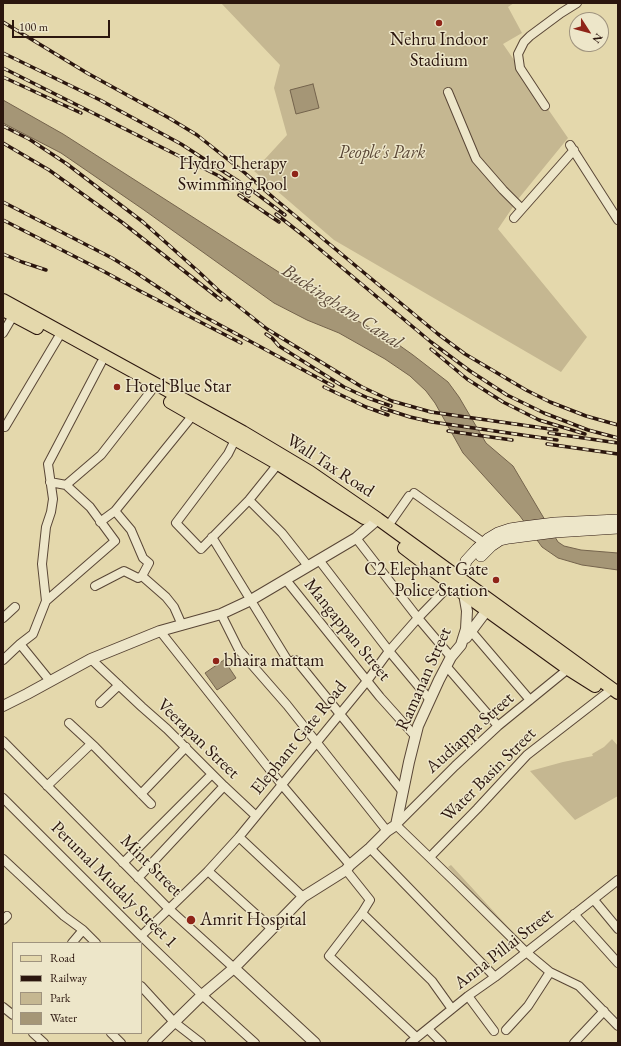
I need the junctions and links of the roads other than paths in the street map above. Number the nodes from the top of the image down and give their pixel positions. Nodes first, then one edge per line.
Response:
1 (577, 3) edge
2 (448, 92) dead end
3 (544, 106) dead end
4 (522, 210) junction
5 (514, 218) dead end
6 (618, 220) edge
7 (3, 300) edge
8 (8, 313) edge
9 (3, 333) edge
10 (59, 335) junction
11 (101, 363) junction
12 (151, 391) junction
13 (193, 415) junction
14 (5, 427) dead end
15 (235, 440) junction
16 (278, 464) junction
17 (50, 482) junction
18 (66, 485) junction
19 (249, 500) junction
20 (115, 511) junction
21 (618, 520) edge
22 (100, 522) junction
23 (380, 523) junction
24 (555, 528) junction
25 (618, 528) edge
26 (519, 532) junction
27 (212, 537) junction
28 (356, 538) junction
29 (484, 543) junction
30 (319, 560) junction
31 (308, 566) junction
32 (142, 576) junction
33 (458, 577) junction
34 (286, 580) junction
35 (95, 586) dead end
36 (464, 594) junction
37 (251, 600) junction
38 (46, 601) junction
39 (15, 607) dead end
40 (487, 610) junction
41 (221, 614) junction
42 (3, 618) edge
43 (418, 618) junction
44 (182, 625) junction
45 (160, 631) junction
46 (471, 631) junction
47 (20, 644) junction
48 (461, 645) junction
49 (389, 651) junction
50 (451, 657) junction
51 (91, 659) junction
52 (3, 660) edge
53 (447, 667) junction
54 (568, 669) junction
55 (50, 681) junction
56 (367, 681) junction
57 (119, 685) junction
58 (613, 692) edge
59 (430, 700) junction
60 (530, 700) junction
61 (618, 701) edge
62 (100, 703) dead end
63 (3, 706) edge
64 (340, 714) junction
65 (69, 723) dead end
66 (498, 726) junction
67 (415, 736) junction
68 (3, 741) edge
69 (316, 742) junction
70 (91, 744) junction
71 (186, 747) junction
72 (212, 774) junction
73 (282, 785) junction
74 (47, 786) junction
75 (224, 786) junction
76 (403, 792) junction
77 (141, 794) junction
78 (3, 798) edge
79 (150, 804) dead end
80 (256, 816) junction
81 (392, 828) junction
82 (239, 837) junction
83 (370, 848) junction
84 (430, 857) junction
85 (3, 859) edge
86 (123, 863) junction
87 (348, 868) junction
88 (208, 871) junction
89 (138, 878) junction
90 (618, 880) edge
91 (303, 897) junction
92 (594, 900) junction
93 (169, 909) junction
94 (362, 913) junction
95 (574, 914) junction
96 (617, 925) edge
97 (271, 928) junction
98 (83, 930) junction
99 (141, 936) junction
100 (73, 942) edge
101 (95, 942) edge
102 (526, 952) junction
103 (616, 958) edge
104 (234, 968) junction
105 (550, 972) junction
106 (495, 977) junction
107 (142, 987) edge
108 (202, 995) junction
109 (468, 996) junction
110 (452, 1009) junction
111 (604, 1011) junction
112 (174, 1022) junction
113 (618, 1026) edge
114 (428, 1029) junction
115 (506, 1030) dead end
116 (494, 1031) dead end
117 (34, 1034) edge
118 (112, 1034) edge
119 (413, 1040) edge
120 (44, 1043) edge
121 (121, 1043) edge
122 (153, 1043) edge
123 (201, 1043) edge
124 (255, 1043) edge
125 (315, 1043) edge
126 (442, 1043) edge
127 (574, 1043) edge

1 - 3 street
2 - 4 street
4 - 5 street
4 - 6 street
7 - 10 main road, Wall Tax Road
8 - 9 street
8 - 10 main road, Wall Tax Road
10 - 11 main road, Wall Tax Road
10 - 14 street
10 - 23 main road, Wall Tax Road
11 - 12 main road, Wall Tax Road
11 - 17 street
12 - 13 main road, Wall Tax Road
12 - 18 street
13 - 15 main road, Wall Tax Road
13 - 20 street
15 - 16 main road, Wall Tax Road
15 - 27 street
16 - 19 street
16 - 23 main road, Wall Tax Road
17 - 18 street
17 - 38 street
18 - 22 street
19 - 27 street
19 - 31 street
20 - 22 street
20 - 32 street
21 - 24 main road
22 - 38 street
23 - 28 street
23 - 29 street
23 - 33 main road, Wall Tax Road
24 - 25 main road
24 - 26 main road
26 - 29 main road
26 - 33 main road
27 - 37 street
28 - 30 street
28 - 43 street
29 - 33 main road
30 - 31 street
30 - 49 street
31 - 34 street
32 - 35 street
32 - 44 street
33 - 36 main road, Wall Tax Road
33 - 43 street, Elephant Gate Road
33 - 58 main road, Wall Tax Road
34 - 37 street
34 - 56 street, Mangappan Street
36 - 40 main road, Wall Tax Road
36 - 48 street, Ramanan Street
37 - 41 street
37 - 64 street
38 - 47 street
39 - 42 street
40 - 46 street
40 - 54 main road, Wall Tax Road
41 - 44 street
41 - 69 street
43 - 49 street, Elephant Gate Road
43 - 50 street
44 - 45 street
45 - 51 street
45 - 73 street
46 - 48 street
46 - 60 street
47 - 52 street
47 - 55 street
48 - 50 street, Ramanan Street
49 - 56 street, Elephant Gate Road
49 - 59 street
50 - 53 street, Ramanan Street
51 - 55 street
51 - 57 street, Veerapan Street
53 - 59 street, Ramanan Street
53 - 66 street
54 - 58 main road, Wall Tax Road
54 - 60 street, Audiappa Street
55 - 63 street
56 - 64 street, Elephant Gate Road
56 - 67 street, Mangappan Street
57 - 62 street
57 - 71 street, Veerapan Street
58 - 61 main road, Wall Tax Road
58 - 84 street, Water Basin Street
59 - 67 street, Ramanan Street
60 - 66 street, Audiappa Street
64 - 69 street, Elephant Gate Road
64 - 76 street
65 - 70 street
66 - 81 street, Audiappa Street
67 - 76 street, Ramanan Street
68 - 74 street, Mint Street
69 - 73 street, Elephant Gate Road
69 - 81 street
70 - 74 street
70 - 77 street
71 - 72 street, Veerapan Street
71 - 77 street
72 - 75 street, Veerapan Street
72 - 86 street
73 - 80 street, Elephant Gate Road
73 - 87 street
74 - 86 street, Mint Street
75 - 80 street, Veerapan Street
75 - 89 street
76 - 81 street, Ramanan Street
77 - 79 street
78 - 99 street, Perumal Mudaly Street 1
80 - 82 street, Elephant Gate Road
81 - 83 street
81 - 84 street
82 - 88 street, Elephant Gate Road
82 - 91 street
83 - 87 street
83 - 106 street
84 - 102 street
85 - 98 street
86 - 89 street, Mint Street
87 - 91 street
87 - 94 street
88 - 93 street, Elephant Gate Road
88 - 97 street
89 - 93 street, Mint Street
90 - 92 street, Anna Pillai Street
91 - 97 street
92 - 95 street, Anna Pillai Street
92 - 96 street
93 - 99 street, Elephant Gate Road
93 - 104 street, Mint Street
94 - 110 street
94 - 119 street
95 - 102 street, Anna Pillai Street
95 - 103 street
97 - 104 street
98 - 100 street
98 - 101 street
99 - 108 street, Perumal Mudaly Street 1
102 - 105 street
102 - 106 street, Anna Pillai Street
104 - 108 street
104 - 125 street, Mint Street
105 - 111 street
105 - 115 street
106 - 109 street, Anna Pillai Street
107 - 112 street
108 - 112 street
108 - 124 street, Perumal Mudaly Street 1
109 - 110 street, Anna Pillai Street
109 - 116 street
110 - 114 street, Anna Pillai Street
111 - 113 street
111 - 127 street
112 - 122 street
112 - 123 street
114 - 119 street, Anna Pillai Street
114 - 126 street
117 - 120 street
118 - 121 street

